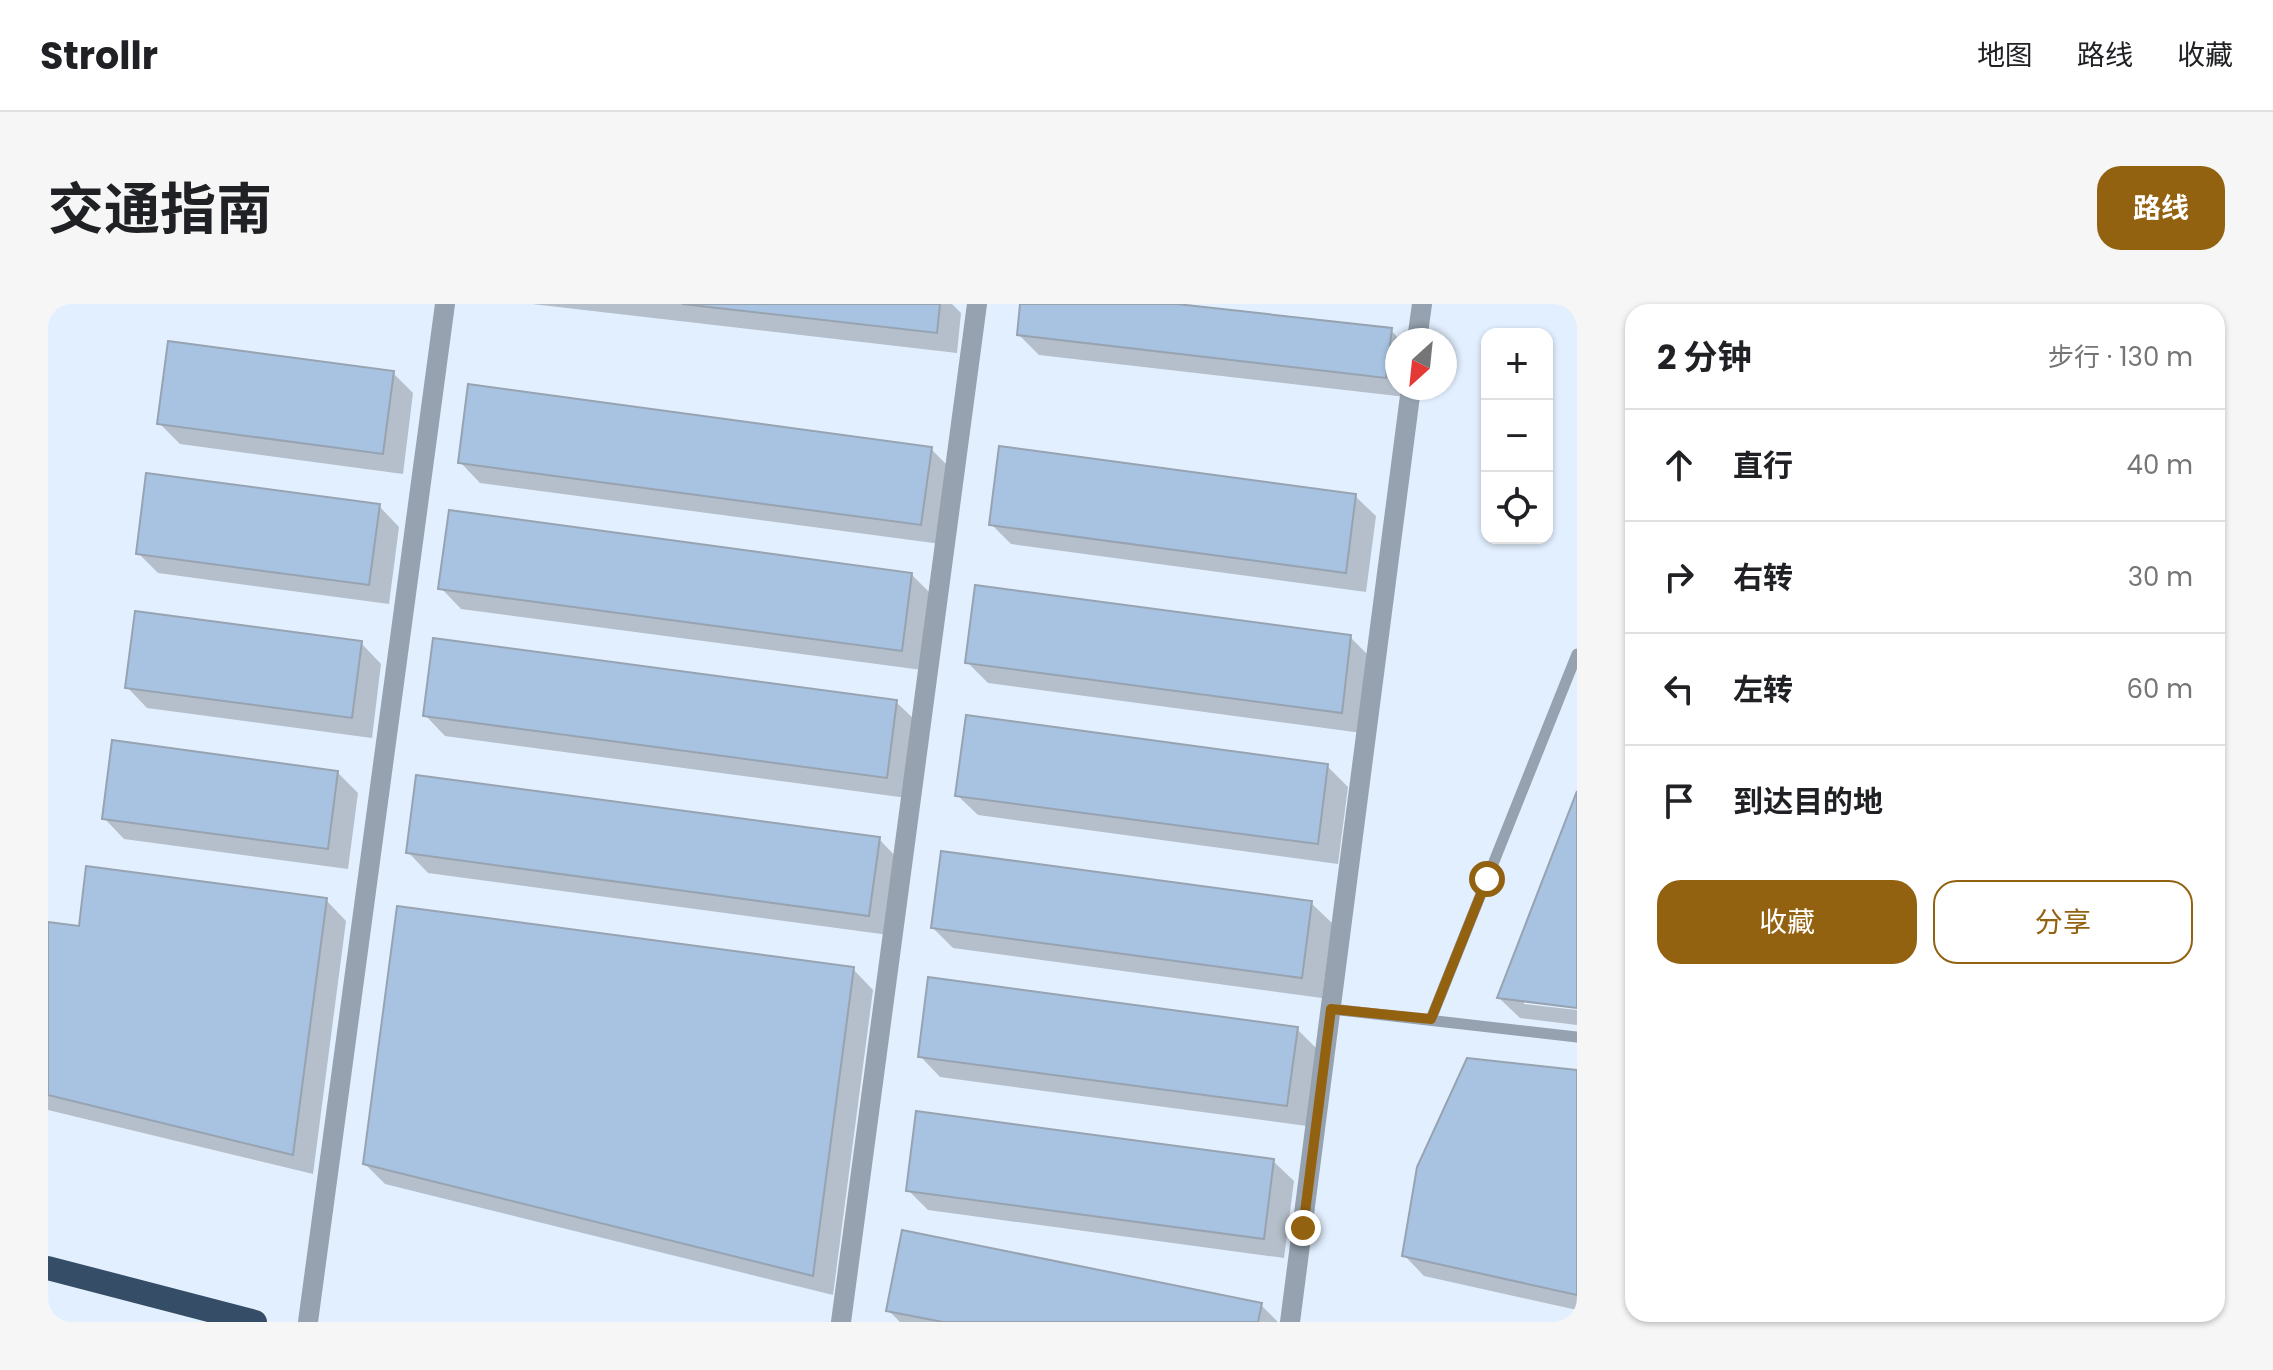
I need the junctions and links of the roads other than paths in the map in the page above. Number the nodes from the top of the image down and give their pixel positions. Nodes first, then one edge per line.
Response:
1 (445, 304) edge
2 (977, 304) edge
3 (1422, 304) edge
4 (1419, 328) edge
5 (1409, 400) edge
6 (1577, 654) edge
7 (1331, 1009) junction
8 (1431, 1019) junction
9 (1577, 1037) edge
10 (48, 1268) edge
11 (255, 1322) edge
12 (308, 1322) edge
13 (841, 1322) edge
14 (1290, 1322) edge

1 - 12 street
2 - 13 street
3 - 4 street
5 - 7 street
6 - 8 lane
7 - 8 lane
7 - 14 street
8 - 9 lane
10 - 11 highway

